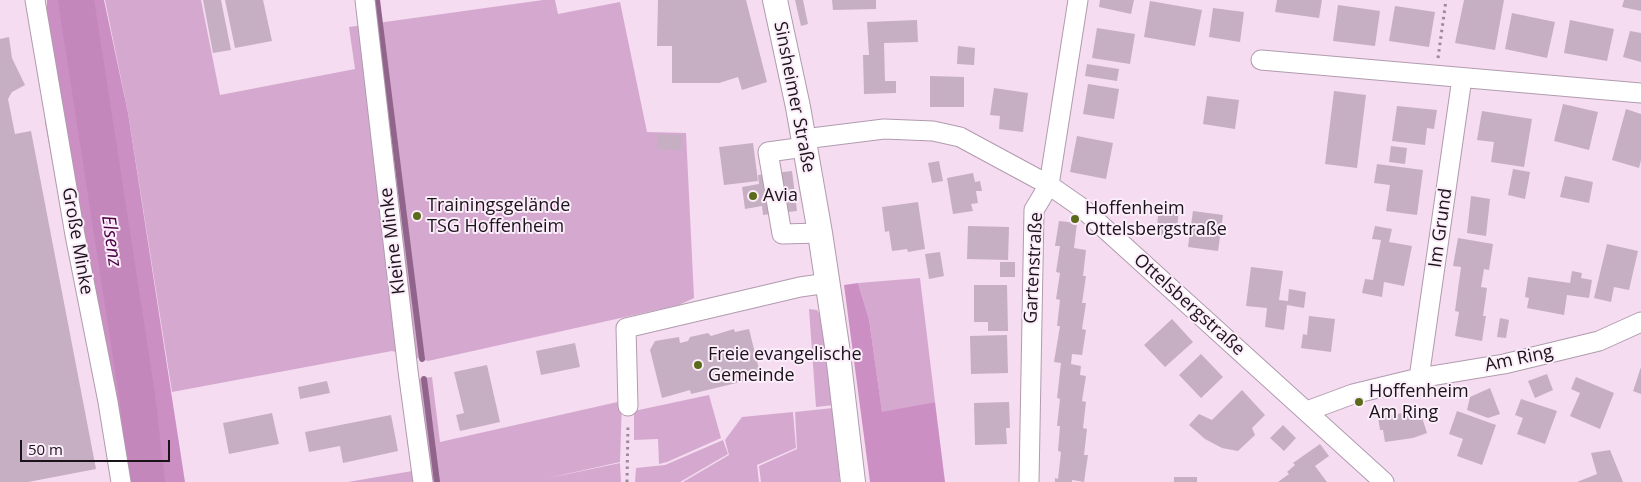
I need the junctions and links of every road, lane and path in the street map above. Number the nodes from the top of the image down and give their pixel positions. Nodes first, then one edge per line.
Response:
1 (35, 0) edge
2 (365, 0) edge
3 (775, 0) edge
4 (1078, 0) edge
5 (1446, 0) edge
6 (1261, 60) dead end
7 (1435, 76) junction
8 (1462, 78) junction
9 (1641, 93) edge
10 (804, 143) junction
11 (1048, 185) junction
12 (820, 233) junction
13 (828, 283) junction
14 (1641, 322) edge
15 (1419, 378) junction
16 (628, 406) joint
17 (1307, 411) junction
18 (121, 482) edge
19 (423, 482) edge
20 (627, 482) edge
21 (853, 482) edge
22 (1029, 482) edge
23 (1384, 482) edge

1 - 18 street, Große Minke
2 - 19 street, Kleine Minke
3 - 10 main road, Sinsheimer Straße
4 - 11 street, Gartenstraße
5 - 7 path
6 - 7 street
7 - 8 street
8 - 9 street
8 - 15 street, Im Grund
10 - 11 street, Ottelsbergstraße
10 - 12 main road, Sinsheimer Straße
10 - 12 street, Ottelsbergstraße
11 - 17 street, Ottelsbergstraße
11 - 22 street, Gartenstraße
12 - 13 main road, Sinsheimer Straße
13 - 16 street
13 - 21 main road, Sinsheimer Straße
14 - 15 street, Am Ring
15 - 17 street, Am Ring
16 - 20 path
17 - 23 street, Ottelsbergstraße

